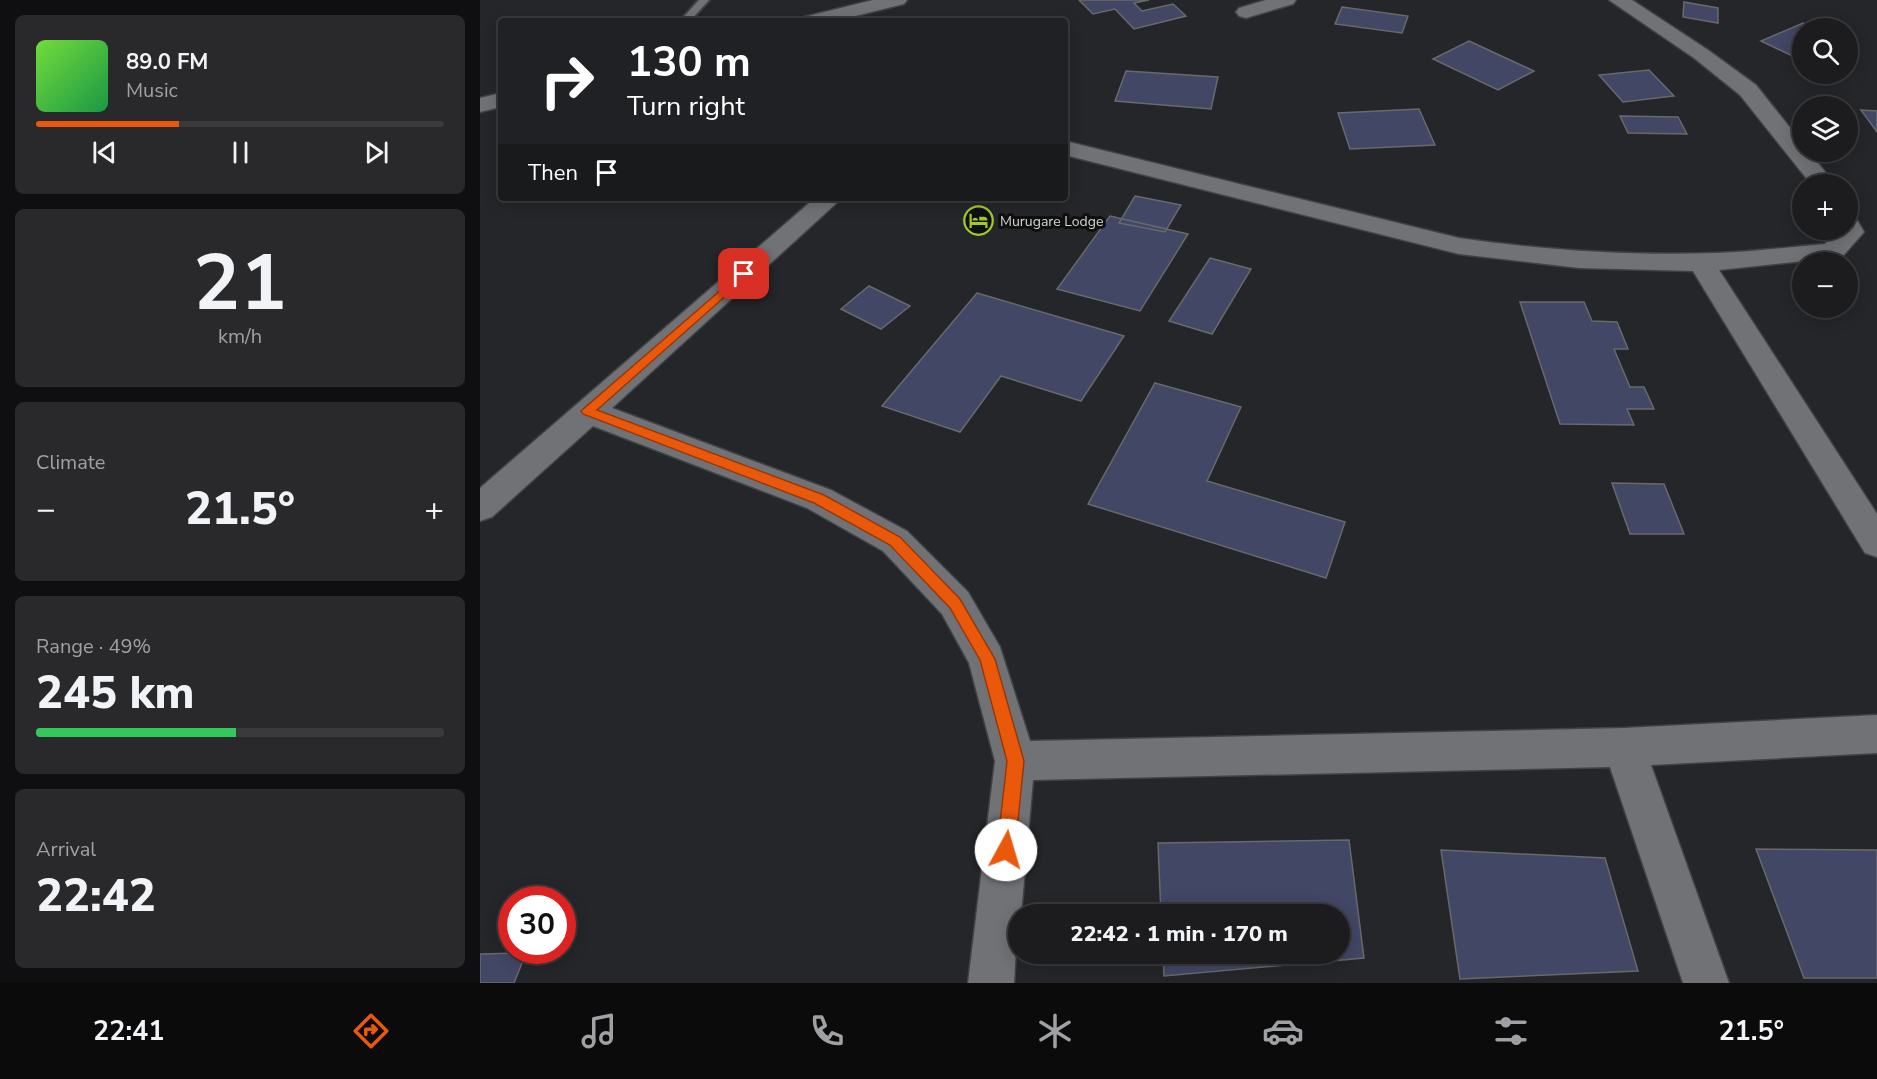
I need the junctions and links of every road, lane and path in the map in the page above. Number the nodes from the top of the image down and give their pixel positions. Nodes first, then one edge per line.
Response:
1 (704, 0) edge
2 (897, 0) edge
3 (1286, 0) edge
4 (1618, 0) edge
5 (1246, 12) dead end
6 (846, 17) edge
7 (688, 18) edge
8 (498, 101) edge
9 (480, 105) edge
10 (1068, 149) edge
11 (1815, 174) edge
12 (827, 201) edge
13 (1843, 240) edge
14 (1701, 262) junction
15 (587, 411) junction
16 (480, 508) edge
17 (1877, 543) edge
18 (1877, 734) edge
19 (1624, 747) junction
20 (1015, 761) junction
21 (992, 983) edge
22 (1706, 983) edge

1 - 7 lane
2 - 6 street
3 - 5 street
4 - 11 street
8 - 9 street
10 - 14 street
12 - 15 street
13 - 14 street
14 - 17 street
15 - 16 street
15 - 20 street
18 - 19 street
19 - 20 street
19 - 22 street
20 - 21 street

